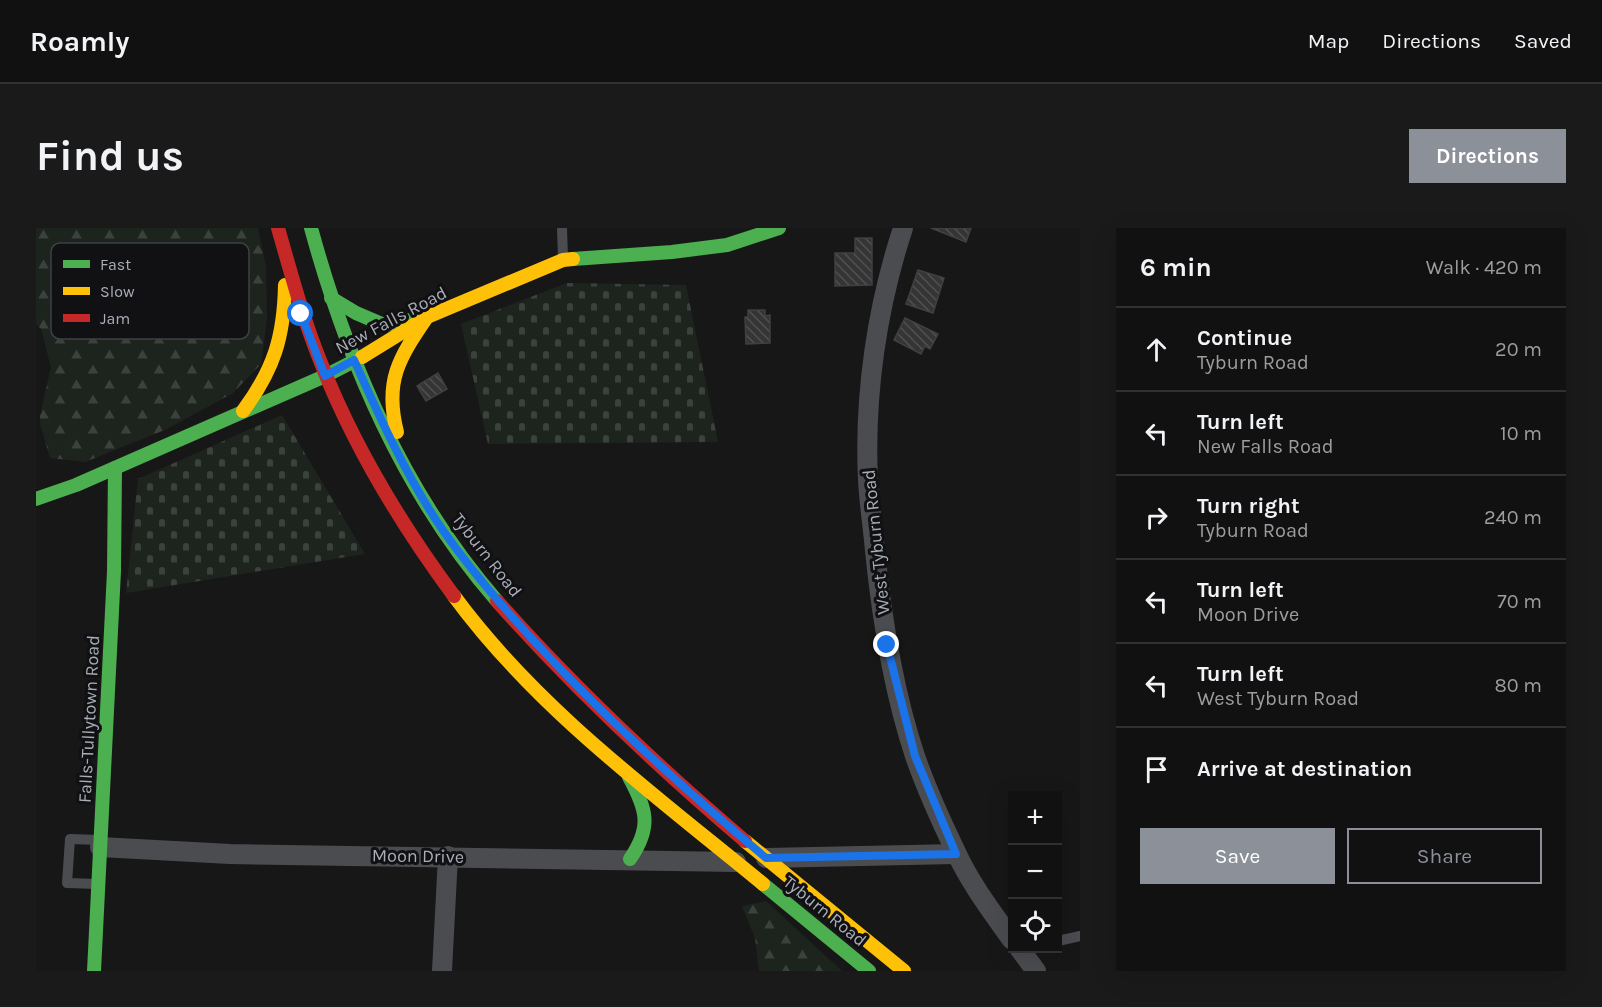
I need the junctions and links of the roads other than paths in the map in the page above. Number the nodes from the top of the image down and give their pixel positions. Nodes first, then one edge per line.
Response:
1 (278, 228) edge
2 (311, 228) edge
3 (562, 228) edge
4 (779, 228) edge
5 (903, 228) edge
6 (285, 260) junction
7 (563, 260) junction
8 (331, 298) junction
9 (427, 317) junction
10 (354, 360) junction
11 (325, 376) junction
12 (243, 411) junction
13 (115, 468) junction
14 (412, 480) junction
15 (36, 499) edge
16 (627, 773) junction
17 (100, 844) junction
18 (956, 854) junction
19 (448, 856) junction
20 (766, 858) junction
21 (630, 860) junction
22 (736, 862) junction
23 (98, 885) junction
24 (1008, 932) edge
25 (1080, 936) edge
26 (1062, 940) edge
27 (1023, 953) edge
28 (94, 971) edge
29 (442, 971) edge
30 (869, 971) edge
31 (904, 971) edge
32 (1036, 971) edge

1 - 6 main road, Tyburn Road
2 - 8 main road, Tyburn Road
3 - 7 lane
4 - 7 main road, New Falls Road
5 - 18 street, West Tyburn Road
6 - 11 main road, Tyburn Road
6 - 12 main road
7 - 9 main road, New Falls Road
8 - 9 main road
8 - 10 main road, Tyburn Road
9 - 10 main road, New Falls Road
9 - 14 main road
10 - 11 main road, New Falls Road
10 - 14 main road, Tyburn Road
11 - 12 main road, New Falls Road
11 - 16 main road, Tyburn Road
12 - 13 main road, New Falls Road
13 - 15 main road, New Falls Road
13 - 17 main road, Falls-Tullytown Road
14 - 20 main road, Tyburn Road
16 - 21 main road
16 - 22 main road, Tyburn Road
17 - 19 street, Moon Drive
17 - 23 main road, Falls-Tullytown Road
17 - 23 lane
18 - 20 street
18 - 24 street, West Tyburn Road
19 - 21 street, Moon Drive
19 - 29 street
20 - 31 main road, Tyburn Road
21 - 22 street, Moon Drive
22 - 30 main road, Tyburn Road
23 - 28 main road, Falls-Tullytown Road
25 - 26 lane
27 - 32 street, West Tyburn Road

